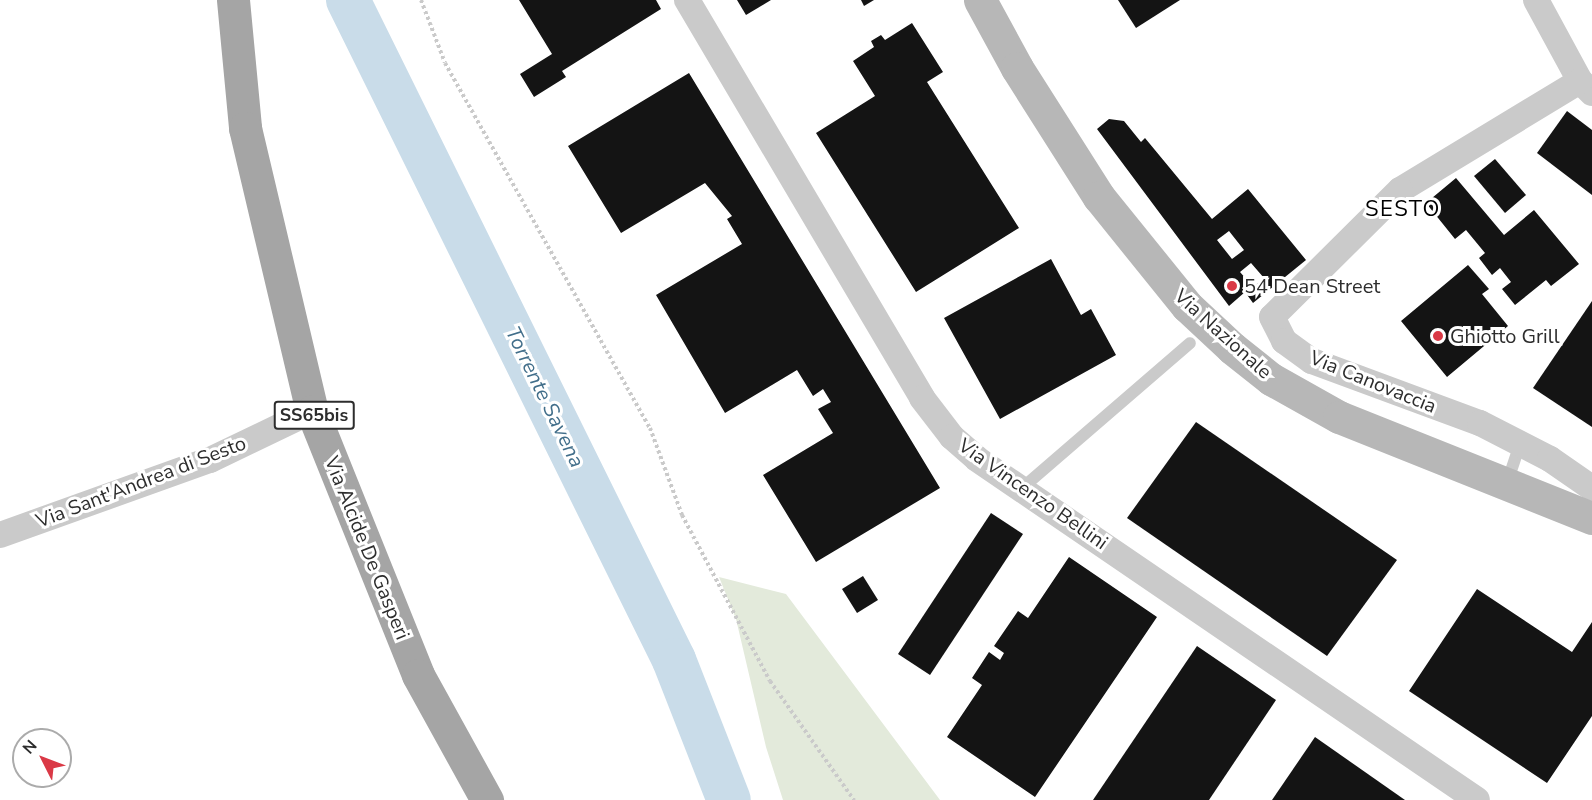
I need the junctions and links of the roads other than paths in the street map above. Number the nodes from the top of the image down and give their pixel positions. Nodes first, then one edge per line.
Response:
1 (233, 0) edge
2 (687, 0) edge
3 (980, 0) edge
4 (1536, 0) edge
5 (1588, 82) edge
6 (1190, 343) dead end
7 (312, 411) junction
8 (1520, 444) junction
9 (1507, 485) junction
10 (1592, 488) edge
11 (1021, 489) junction
12 (1592, 518) edge
13 (0, 535) edge
14 (487, 800) edge
15 (1477, 800) edge

1 - 7 main road, Via Alcide De Gasperi / SS65bis
2 - 11 street, Via Vincenzo Bellini
3 - 9 main road, Via Nazionale
4 - 5 street
5 - 8 street, Via Canovaccia
6 - 11 lane
7 - 13 street, Via Sant'Andrea di Sesto
7 - 14 main road, Via Alcide De Gasperi / SS65bis
8 - 9 lane
8 - 10 street, Via Canovaccia
9 - 12 main road, Via Nazionale
11 - 15 street, Via Vincenzo Bellini

